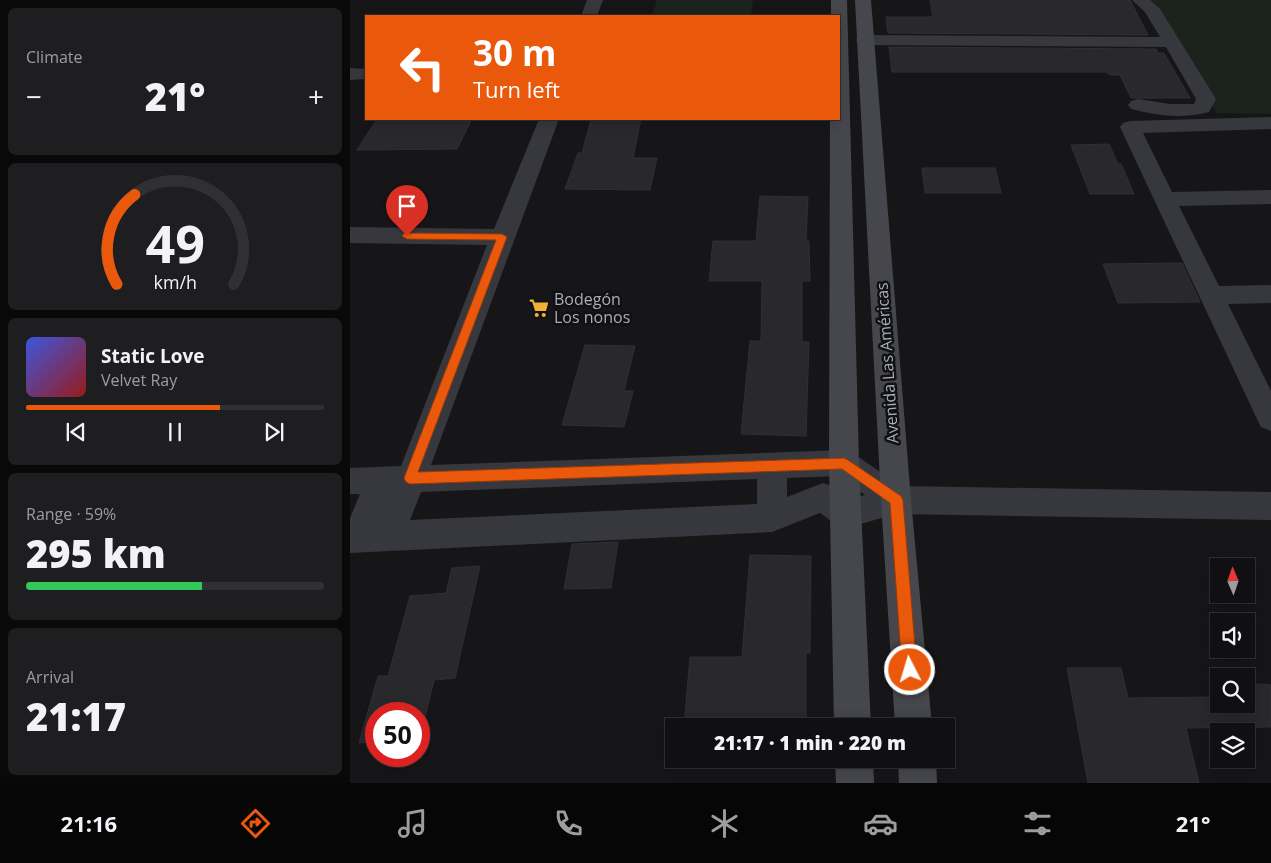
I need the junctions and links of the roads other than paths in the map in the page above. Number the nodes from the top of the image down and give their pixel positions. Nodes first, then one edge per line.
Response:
1 (595, 0) edge
2 (839, 0) edge
3 (863, 0) edge
4 (1140, 0) edge
5 (589, 15) edge
6 (839, 15) edge
7 (865, 40) junction
8 (1172, 42) junction
9 (350, 74) edge
10 (365, 74) edge
11 (840, 93) edge
12 (1138, 105) dead end
13 (549, 120) edge
14 (1271, 123) edge
15 (1271, 197) edge
16 (1165, 200) junction
17 (350, 235) edge
18 (502, 237) junction
19 (1271, 294) edge
20 (1211, 295) junction
21 (1271, 419) edge
22 (844, 464) junction
23 (772, 466) junction
24 (396, 479) junction
25 (350, 481) edge
26 (896, 500) junction
27 (1271, 506) edge
28 (846, 514) junction
29 (772, 518) junction
30 (389, 536) junction
31 (354, 538) edge
32 (853, 718) edge
33 (913, 718) edge
34 (854, 768) edge
35 (917, 768) edge
36 (855, 783) edge
37 (918, 783) edge

1 - 5 street
2 - 6 main road
3 - 7 main road, Avenida Las Américas
4 - 8 street
7 - 8 street
7 - 26 main road, Avenida Las Américas
8 - 12 street
9 - 10 street
11 - 22 main road
13 - 18 street
14 - 16 street
15 - 16 street
16 - 20 street
17 - 18 street
18 - 24 street
19 - 20 street
20 - 21 street
22 - 23 street
22 - 26 street
22 - 28 main road
23 - 24 street
23 - 29 street
24 - 25 street
24 - 30 street
24 - 31 street
26 - 27 street
26 - 28 street
26 - 33 main road, Avenida Las Américas
28 - 29 street
28 - 32 main road
29 - 30 street
30 - 31 street
34 - 36 main road
35 - 37 main road

